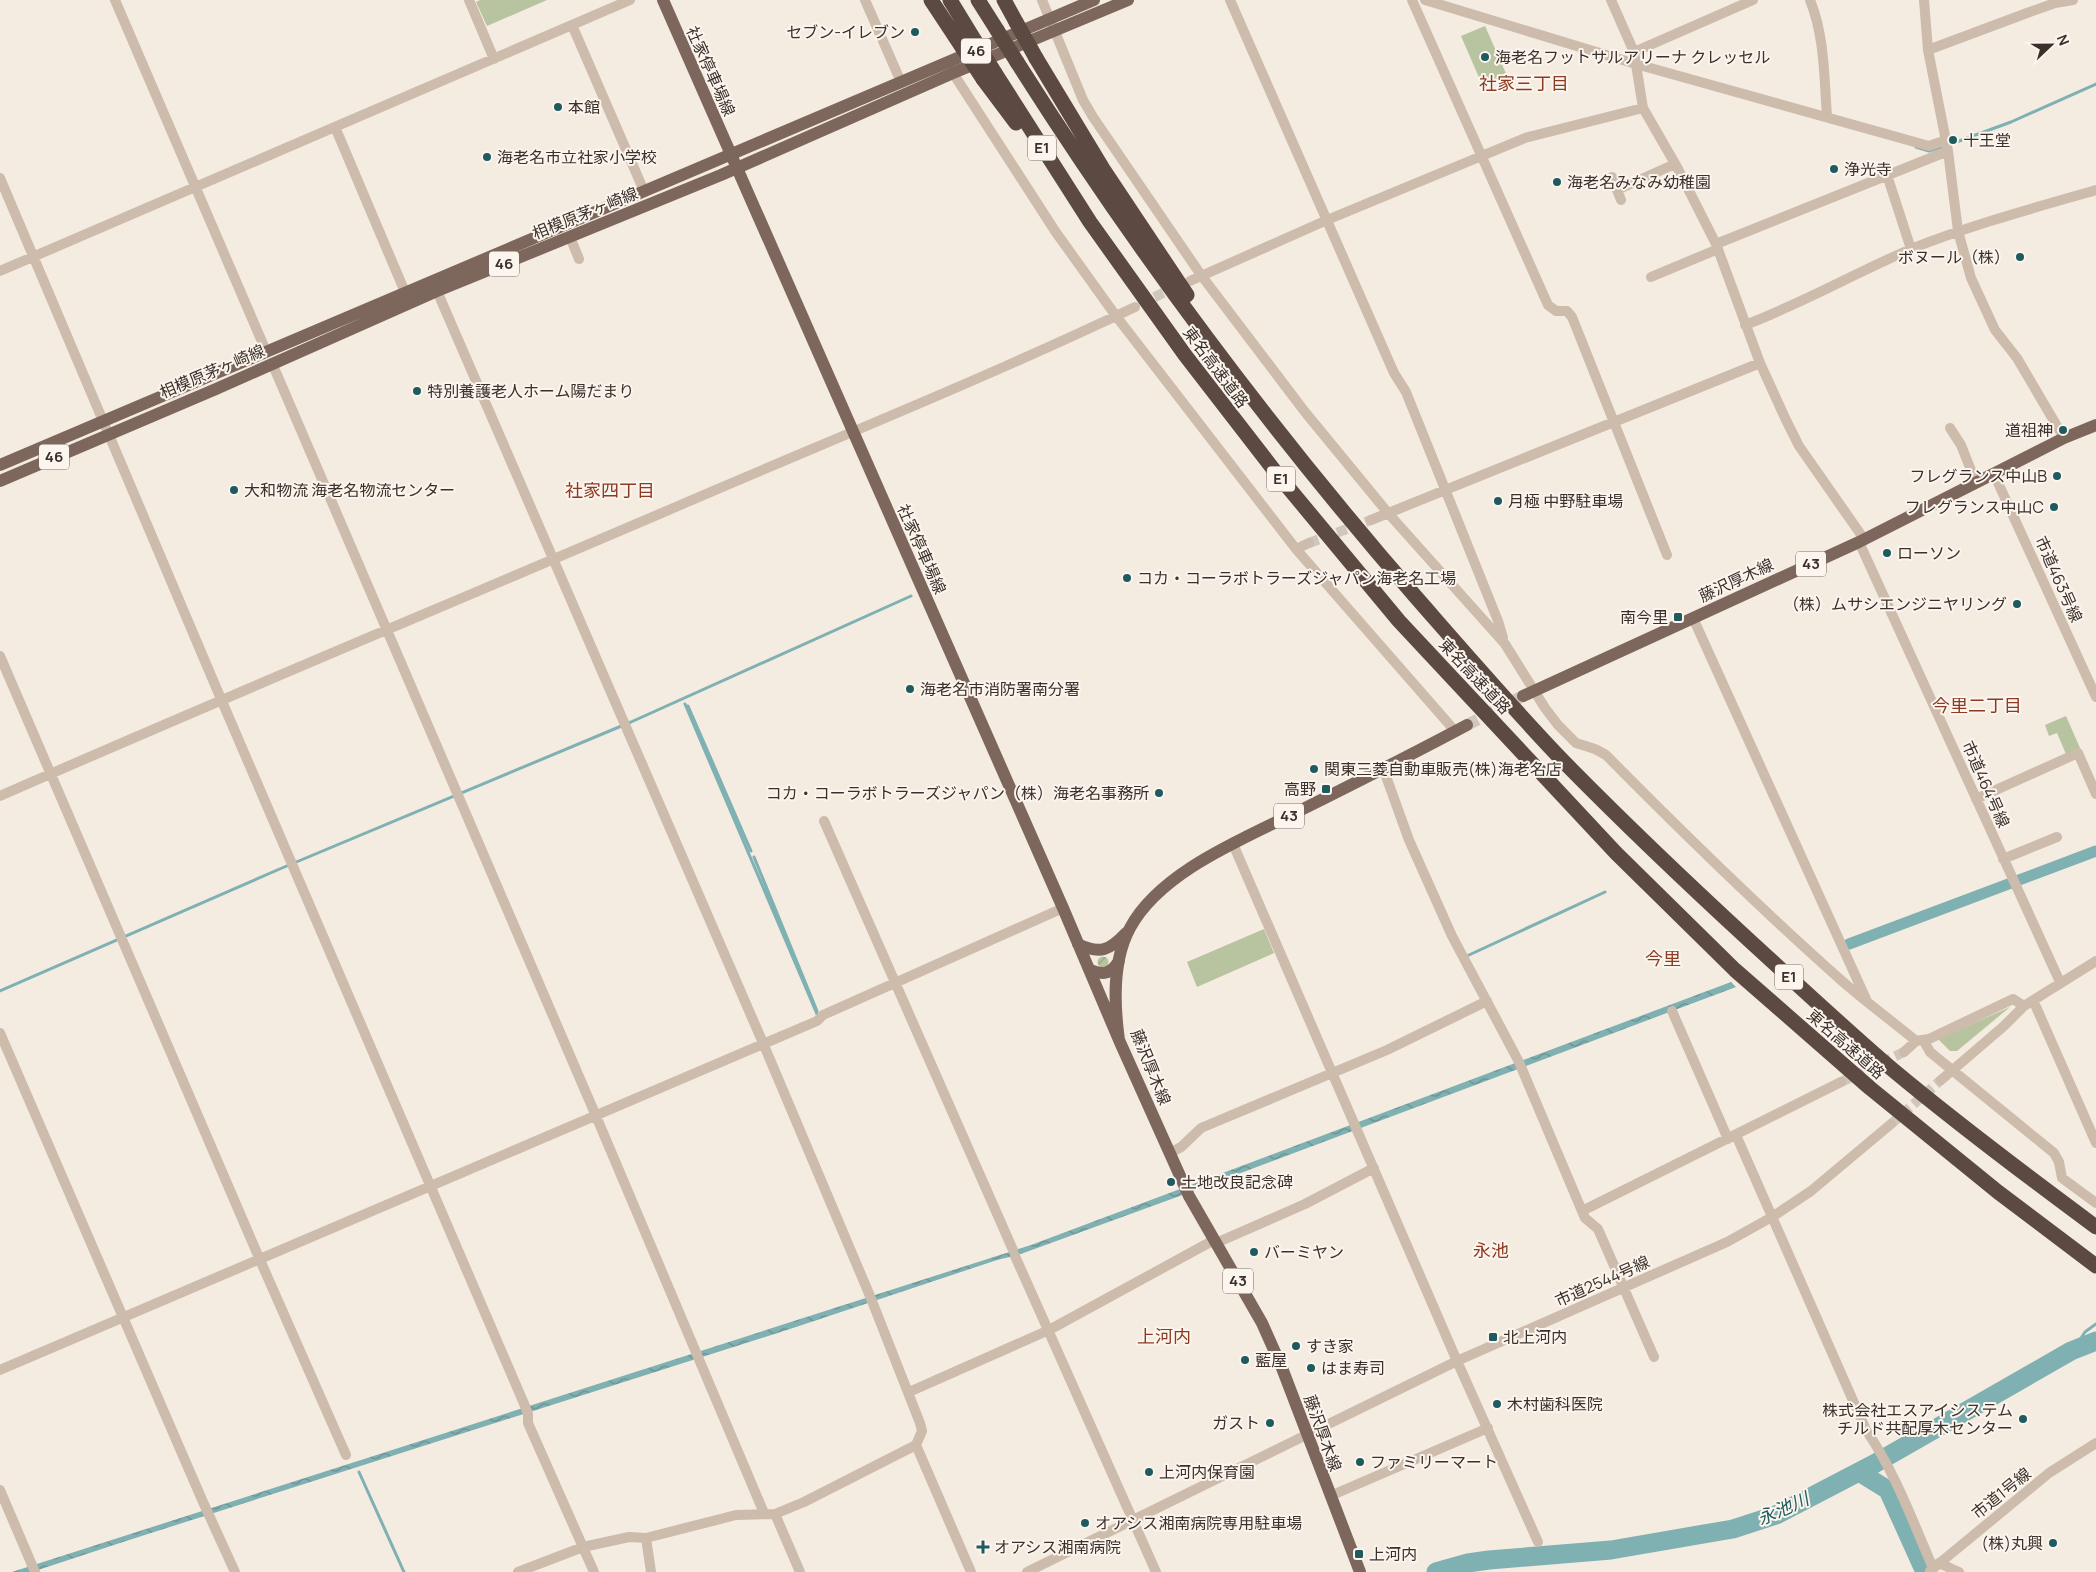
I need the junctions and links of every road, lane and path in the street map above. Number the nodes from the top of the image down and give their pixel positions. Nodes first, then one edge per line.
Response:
1 (115, 0) edge
2 (469, 0) edge
3 (630, 0) edge
4 (663, 0) edge
5 (865, 0) edge
6 (931, 0) edge
7 (950, 0) edge
8 (978, 0) edge
9 (1004, 0) edge
10 (1009, 0) edge
11 (1042, 0) edge
12 (1094, 0) edge
13 (1128, 0) edge
14 (1230, 0) edge
15 (1412, 0) edge
16 (1425, 0) edge
17 (1611, 0) edge
18 (1753, 0) edge
19 (1810, 0) edge
20 (1924, 0) edge
21 (2073, 0) edge
22 (1018, 22) junction
23 (572, 25) junction
24 (1053, 25) junction
25 (969, 44) junction
26 (1928, 50) junction
27 (1634, 52) junction
28 (494, 59) junction
29 (1636, 64) junction
30 (953, 73) junction
31 (901, 82) junction
32 (1643, 108) junction
33 (1827, 116) junction
34 (335, 127) junction
35 (1947, 145) junction
36 (731, 155) junction
37 (1482, 156) junction
38 (1675, 164) junction
39 (737, 168) junction
40 (1887, 175) junction
41 (1612, 177) dead end
42 (0, 178) edge
43 (196, 187) junction
44 (1617, 190) junction
45 (2096, 190) edge
46 (644, 191) junction
47 (1621, 200) dead end
48 (1327, 220) junction
49 (1958, 231) junction
50 (570, 237) junction
51 (1717, 246) junction
52 (1911, 249) junction
53 (34, 256) junction
54 (579, 259) dead end
55 (0, 271) edge
56 (1202, 275) junction
57 (1651, 277) dead end
58 (1190, 280) dead end
59 (405, 292) junction
60 (437, 292) junction
61 (1135, 307) tunnel mouth
62 (1116, 316) junction
63 (1745, 325) junction
64 (269, 357) junction
65 (1760, 363) junction
66 (1248, 392) junction
67 (1614, 421) junction
68 (2096, 425) edge
69 (105, 428) junction
70 (1950, 428) dead end
71 (853, 432) junction
72 (2064, 438) junction
73 (0, 465) edge
74 (1994, 474) junction
75 (0, 480) edge
76 (1976, 483) junction
77 (1444, 489) junction
78 (1388, 513) junction
79 (1371, 520) tunnel mouth
80 (1862, 540) junction
81 (1309, 543) tunnel mouth
82 (1296, 549) junction
83 (1667, 555) dead end
84 (553, 560) junction
85 (1693, 618) junction
86 (387, 631) junction
87 (1505, 644) junction
88 (0, 656) edge
89 (1529, 694) junction
90 (2096, 697) edge
91 (221, 699) junction
92 (1461, 728) joint
93 (1383, 768) junction
94 (50, 774) junction
95 (2096, 794) edge
96 (0, 796) edge
97 (1976, 799) junction
98 (824, 821) dead end
99 (2057, 837) dead end
100 (1233, 844) junction
101 (2003, 859) junction
102 (1063, 908) junction
103 (1129, 929) junction
104 (1078, 944) junction
105 (2096, 961) edge
106 (1119, 962) junction
107 (1089, 969) junction
108 (2060, 982) junction
109 (896, 983) junction
110 (1487, 1001) junction
111 (1867, 1001) junction
112 (2029, 1003) junction
113 (1672, 1011) dead end
114 (0, 1033) edge
115 (1119, 1040) junction
116 (1920, 1041) junction
117 (763, 1043) junction
118 (1904, 1052) tunnel mouth
119 (1952, 1070) junction
120 (1333, 1073) junction
121 (1941, 1080) tunnel mouth
122 (1841, 1082) tunnel mouth
123 (596, 1116) junction
124 (1891, 1124) tunnel mouth
125 (1732, 1137) junction
126 (2096, 1143) edge
127 (1170, 1153) junction
128 (1374, 1168) junction
129 (431, 1188) junction
130 (2096, 1203) edge
131 (1582, 1211) junction
132 (1772, 1217) junction
133 (2096, 1227) edge
134 (1215, 1241) junction
135 (260, 1260) junction
136 (2096, 1266) edge
137 (1624, 1288) junction
138 (123, 1319) junction
139 (1049, 1330) junction
140 (1654, 1357) dead end
141 (1457, 1361) junction
142 (0, 1370) edge
143 (909, 1392) junction
144 (1488, 1428) junction
145 (1308, 1436) junction
146 (2096, 1443) edge
147 (916, 1445) junction
148 (346, 1455) dead end
149 (0, 1490) edge
150 (1330, 1496) junction
151 (764, 1513) junction
152 (775, 1514) junction
153 (1133, 1521) junction
154 (646, 1538) junction
155 (1538, 1542) dead end
156 (583, 1547) junction
157 (33, 1568) edge
158 (1933, 1569) edge
159 (235, 1572) edge
160 (518, 1572) edge
161 (594, 1572) edge
162 (651, 1572) edge
163 (800, 1572) edge
164 (971, 1572) edge
165 (1027, 1572) edge
166 (1156, 1572) edge
167 (1360, 1572) edge
168 (1959, 1572) edge

1 - 43 street
2 - 28 street
3 - 23 street
4 - 36 main road, 社家停車場線
5 - 31 street
6 - 25 highway
7 - 25 highway, 東名高速道路 / E1
8 - 66 highway, 東名高速道路 / E1, bridge
9 - 22 highway
10 - 22 highway
11 - 24 street
12 - 24 main road, 相模原茅ヶ崎線 / 46
13 - 24 main road, 相模原茅ヶ崎線 / 46
14 - 48 street
15 - 37 street
16 - 29 street
17 - 27 street
18 - 27 street
19 - 33 street
20 - 26 street
21 - 26 street
22 - 66 highway, bridge
23 - 28 street
23 - 46 street
24 - 30 main road, 相模原茅ヶ崎線 / 46
24 - 31 main road, 相模原茅ヶ崎線 / 46
24 - 56 street
25 - 136 highway, 東名高速道路 / E1, bridge
26 - 35 street
27 - 29 street
28 - 34 street
29 - 32 street
29 - 33 street
30 - 39 main road, 相模原茅ヶ崎線 / 46
30 - 62 street
31 - 36 main road, 相模原茅ヶ崎線 / 46
32 - 37 street
32 - 38 street, 市道464号線
33 - 35 street
34 - 43 street
34 - 59 street
35 - 40 street
35 - 49 street
36 - 39 main road, 社家停車場線
36 - 46 main road, 相模原茅ヶ崎線 / 46
37 - 48 street
37 - 67 street
38 - 44 street
38 - 51 street, 市道464号線
39 - 50 main road, 相模原茅ヶ崎線 / 46
39 - 71 main road, 社家停車場線
40 - 51 street
40 - 52 street
41 - 44 street
42 - 53 street
43 - 53 street
43 - 64 street
44 - 47 street
45 - 49 street
46 - 59 main road, 相模原茅ヶ崎線 / 46
48 - 56 street
48 - 77 street
49 - 52 street
49 - 72 street
50 - 54 street
50 - 60 main road, 相模原茅ヶ崎線 / 46
51 - 57 street
51 - 63 street, 市道464号線
52 - 63 street
53 - 55 street
53 - 69 street
56 - 58 street
56 - 78 street
59 - 64 main road, 相模原茅ヶ崎線 / 46
60 - 64 main road, 相模原茅ヶ崎線 / 46
60 - 84 street
61 - 62 street
62 - 71 street
62 - 82 street
63 - 65 street, 市道464号線
64 - 69 main road, 相模原茅ヶ崎線 / 46
64 - 86 street
65 - 67 street
65 - 80 street, 市道464号線
66 - 133 highway, 東名高速道路 / E1
67 - 77 street
67 - 83 street
68 - 72 main road, 藤沢厚木線 / 43
69 - 73 main road, 相模原茅ヶ崎線 / 46
69 - 75 main road, 相模原茅ヶ崎線 / 46
69 - 91 street
70 - 76 street
71 - 84 street
71 - 102 main road, 社家停車場線
72 - 74 main road, 藤沢厚木線 / 43
74 - 76 main road, 藤沢厚木線 / 43
74 - 90 street, 市道463号線
76 - 80 main road, 藤沢厚木線 / 43
77 - 78 street
77 - 87 street
78 - 79 street
78 - 87 street
80 - 85 main road, 藤沢厚木線 / 43
80 - 97 street, 市道464号線
81 - 82 street
82 - 92 street
84 - 86 street
84 - 117 street
85 - 89 main road, 藤沢厚木線 / 43
85 - 111 street
86 - 91 street
86 - 123 street
87 - 89 street
88 - 94 street
89 - 111 street
91 - 94 street
91 - 129 street
92 - 93 main road, 藤沢厚木線 / 43
93 - 100 main road, 藤沢厚木線 / 43
93 - 110 street
94 - 96 street
94 - 135 street
95 - 97 street
97 - 101 street, 市道464号線
98 - 109 street
99 - 101 street
100 - 103 main road, 藤沢厚木線 / 43
100 - 120 street
101 - 108 street, 市道464号線
102 - 104 main road, 社家停車場線
102 - 109 street
103 - 104 main road
103 - 106 main road, 藤沢厚木線 / 43
104 - 107 main road, 社家停車場線
105 - 108 street
106 - 107 main road
106 - 115 main road, 藤沢厚木線 / 43
107 - 115 main road, 社家停車場線
108 - 112 street
109 - 117 street
109 - 139 street
110 - 120 street
110 - 131 street
111 - 116 street
112 - 116 street
112 - 119 street
112 - 126 street
113 - 125 street
114 - 138 street
115 - 127 main road, 藤沢厚木線 / 43
116 - 118 street
116 - 119 street
117 - 123 street
117 - 143 street
119 - 121 street
119 - 130 street
120 - 127 street
120 - 128 street
122 - 125 street
123 - 129 street
123 - 151 street
124 - 132 street, 市道2544号線
125 - 131 street
125 - 132 street
127 - 134 main road, 藤沢厚木線 / 43
128 - 134 street
128 - 141 street
129 - 135 street
129 - 156 street
131 - 137 street
132 - 137 street, 市道2544号線
132 - 158 street
134 - 139 street
134 - 145 main road, 藤沢厚木線 / 43
135 - 138 street
135 - 148 street
137 - 140 street
137 - 141 street, 市道2544号線
138 - 142 street
138 - 159 street
139 - 143 street
139 - 153 street
141 - 144 street
141 - 145 street, 市道2544号線
143 - 147 street
144 - 150 street
144 - 155 street
145 - 150 main road, 藤沢厚木線 / 43
145 - 153 street, 市道2544号線
146 - 158 street, 市道1号線
147 - 152 street
147 - 164 street
149 - 157 street
150 - 167 main road, 藤沢厚木線 / 43
151 - 152 street
151 - 154 street
152 - 163 street
153 - 165 street, 市道2544号線
153 - 166 street
154 - 156 street
154 - 162 street
156 - 160 street
156 - 161 street
158 - 168 street

